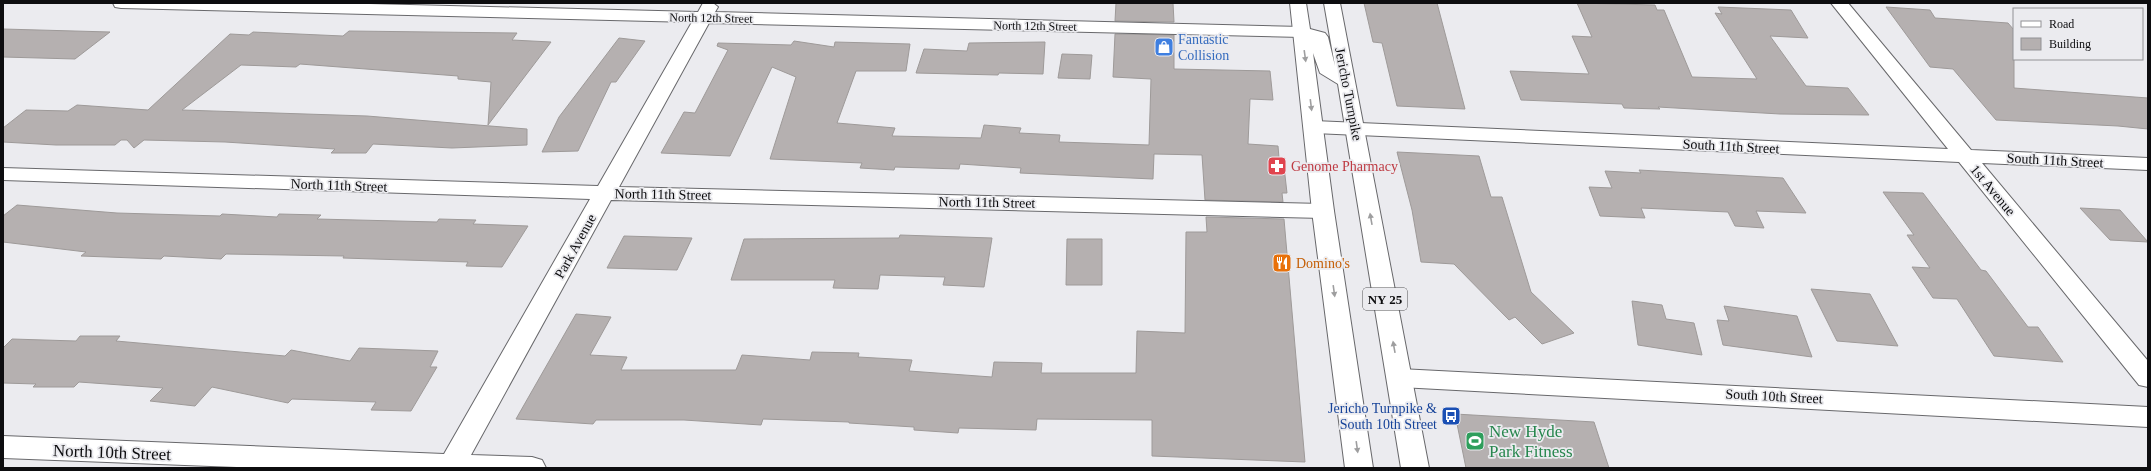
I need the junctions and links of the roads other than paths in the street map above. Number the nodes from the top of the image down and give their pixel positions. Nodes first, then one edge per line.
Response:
1 (121, 3) edge
2 (1298, 3) edge
3 (1332, 3) edge
4 (1838, 3) edge
5 (707, 10) edge
6 (1302, 32) junction
7 (1346, 81) junction
8 (1314, 128) junction
9 (1356, 130) junction
10 (1965, 156) junction
11 (2148, 164) edge
12 (3, 174) edge
13 (605, 193) junction
14 (1323, 211) junction
15 (1400, 378) junction
16 (2148, 378) edge
17 (2148, 417) edge
18 (3, 447) edge
19 (451, 466) edge
20 (532, 468) edge
21 (1360, 468) edge
22 (1415, 468) edge

1 - 5 street, North 12th Street
2 - 6 street
3 - 7 street, Jericho Turnpike / NY 25
4 - 10 street, 1st Avenue
5 - 6 street, North 12th Street
5 - 13 street, Park Avenue
6 - 7 street
6 -> 8 street
7 - 9 street, Jericho Turnpike / NY 25
8 - 9 street, South 11th Street
8 - 14 street
9 - 10 street, South 11th Street
15 -> 9 street, Jericho Turnpike / NY 25
10 - 11 street, South 11th Street
10 - 16 street, 1st Avenue
12 - 13 street, North 11th Street
13 - 14 street, North 11th Street
13 - 19 street, Park Avenue
14 -> 21 street
15 - 17 street, South 10th Street
15 - 22 street, Jericho Turnpike / NY 25
18 - 19 street, North 10th Street
19 - 20 street, North 10th Street

